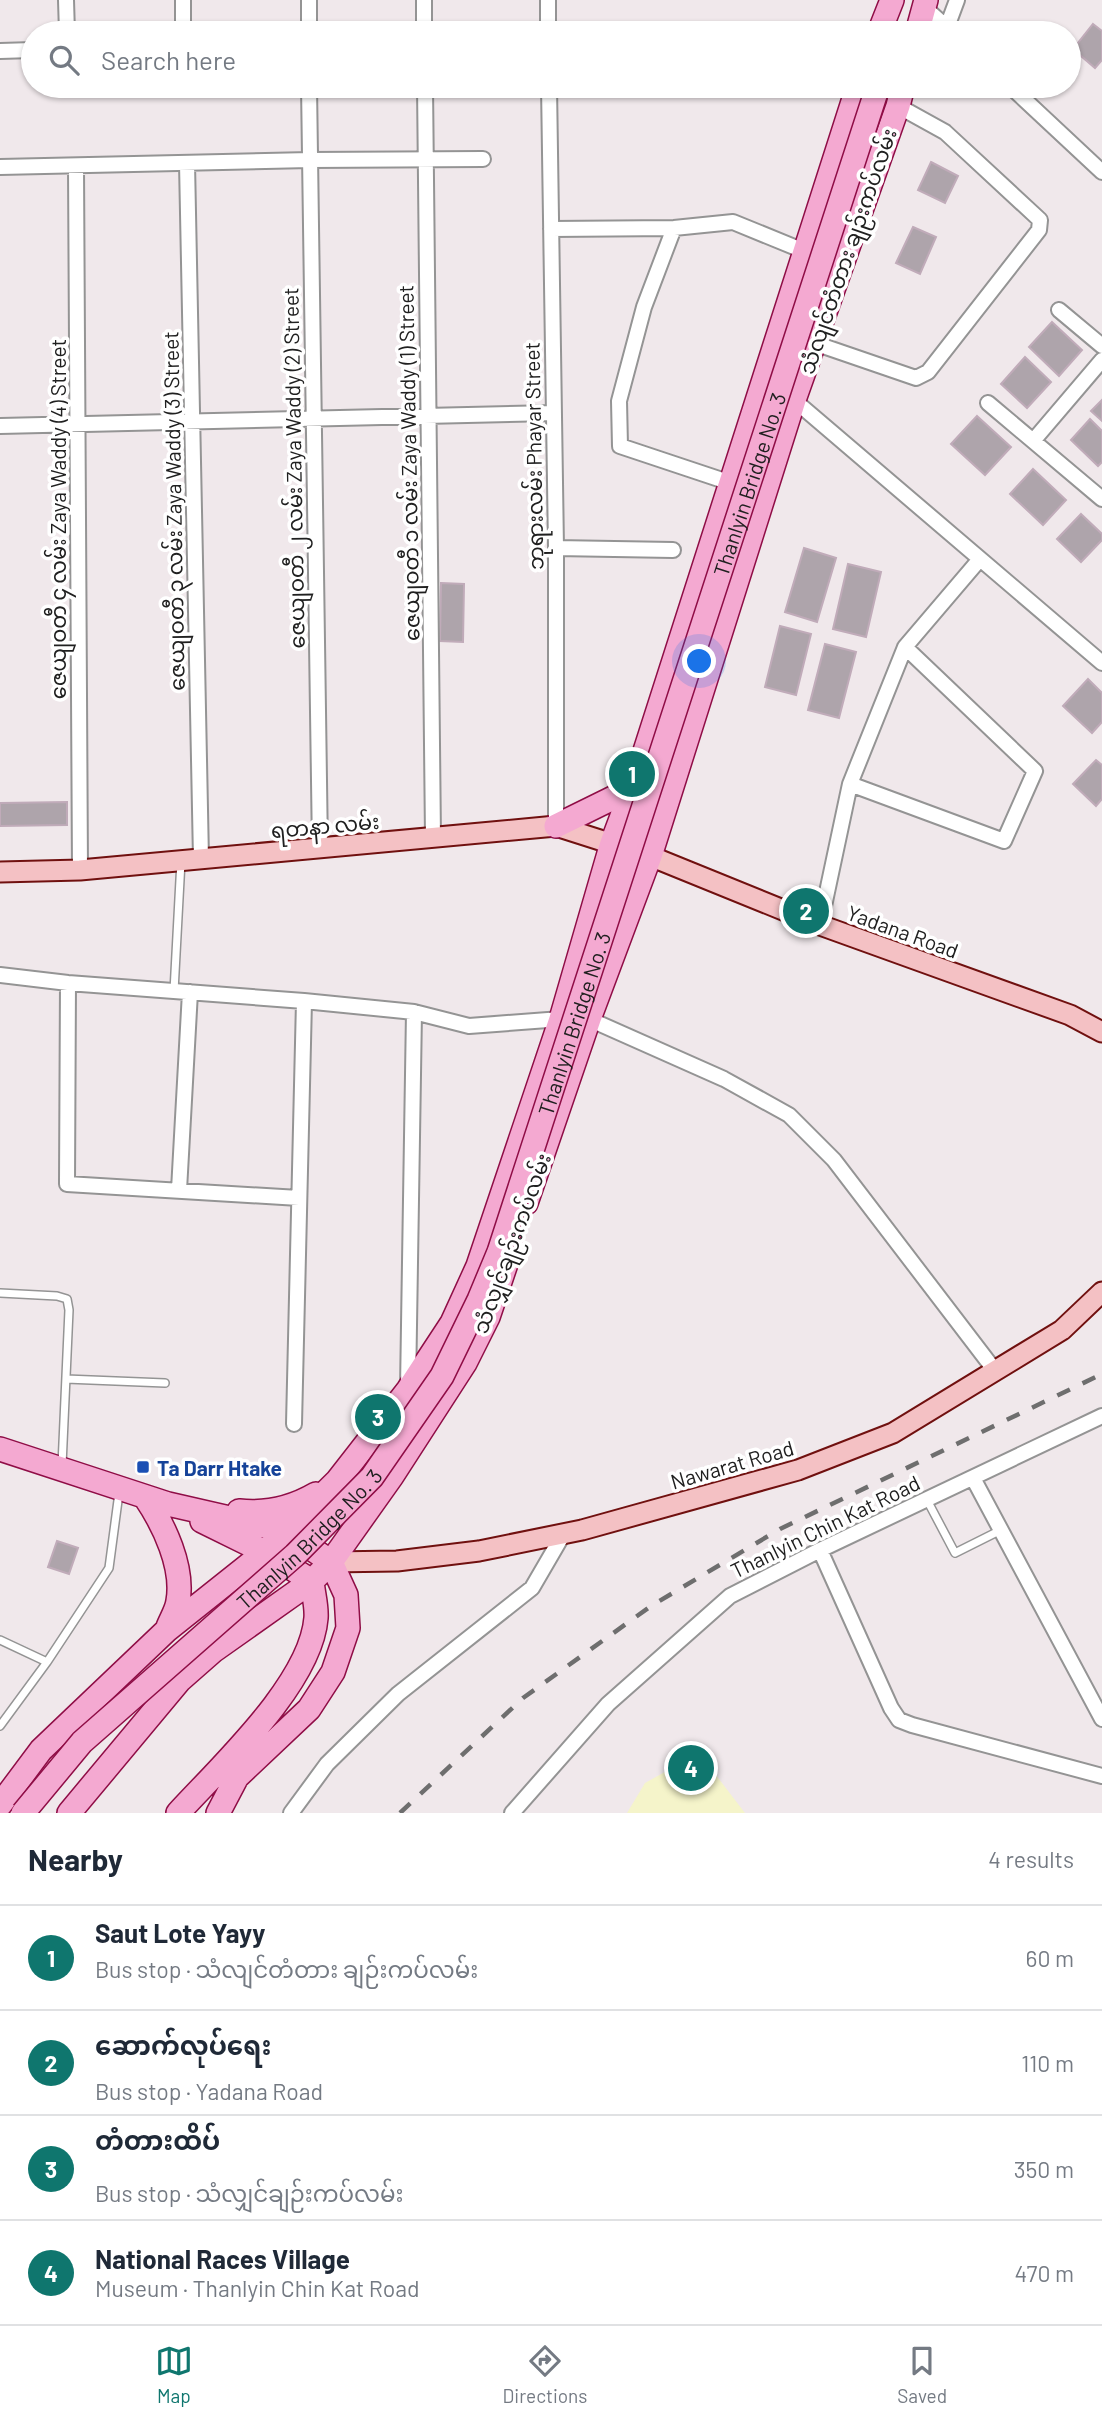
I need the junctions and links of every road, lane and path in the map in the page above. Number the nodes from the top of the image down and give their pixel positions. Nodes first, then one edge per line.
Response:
1 (66, 0) edge
2 (183, 0) edge
3 (309, 0) edge
4 (424, 0) edge
5 (548, 0) edge
6 (893, 0) edge
7 (957, 0) edge
8 (67, 21) edge
9 (183, 21) edge
10 (309, 21) edge
11 (424, 21) edge
12 (548, 21) edge
13 (884, 21) edge
14 (890, 21) edge
15 (952, 21) edge
16 (21, 50) edge
17 (0, 51) edge
18 (309, 98) edge
19 (425, 98) edge
20 (549, 98) edge
21 (854, 98) edge
22 (874, 98) edge
23 (900, 98) edge
24 (903, 98) edge
25 (1023, 98) edge
26 (425, 159) junction
27 (483, 159) dead end
28 (310, 160) junction
29 (187, 163) junction
30 (0, 167) edge
31 (76, 167) junction
32 (830, 171) junction
33 (1102, 172) edge
34 (870, 184) junction
35 (674, 228) junction
36 (551, 229) junction
37 (804, 251) junction
38 (1059, 310) dead end
39 (814, 343) junction
40 (1102, 346) edge
41 (1102, 359) edge
42 (794, 400) junction
43 (988, 403) dead end
44 (553, 413) junction
45 (428, 415) junction
46 (313, 418) junction
47 (192, 421) junction
48 (77, 424) junction
49 (0, 426) edge
50 (1033, 441) junction
51 (731, 482) junction
52 (1102, 499) edge
53 (714, 534) junction
54 (750, 545) junction
55 (556, 548) junction
56 (673, 550) dead end
57 (980, 559) junction
58 (905, 647) junction
59 (1102, 663) edge
60 (637, 776) junction
61 (850, 784) junction
62 (556, 827) junction
63 (433, 838) junction
64 (612, 843) junction
65 (320, 850) junction
66 (650, 856) junction
67 (201, 859) junction
68 (181, 860) junction
69 (80, 870) junction
70 (0, 872) edge
71 (820, 925) junction
72 (0, 975) edge
73 (68, 983) junction
74 (174, 991) junction
75 (190, 992) junction
76 (304, 1001) junction
77 (414, 1012) junction
78 (561, 1019) junction
79 (589, 1019) junction
80 (1102, 1032) edge
81 (179, 1191) junction
82 (299, 1198) junction
83 (1102, 1292) edge
84 (0, 1293) edge
85 (996, 1372) junction
86 (66, 1379) junction
87 (165, 1383) dead end
88 (408, 1390) junction
89 (1102, 1416) edge
90 (294, 1424) dead end
91 (0, 1449) edge
92 (61, 1469) junction
93 (972, 1478) junction
94 (337, 1481) junction
95 (119, 1489) junction
96 (145, 1497) junction
97 (926, 1499) junction
98 (168, 1504) junction
99 (1001, 1530) junction
100 (286, 1531) junction
101 (564, 1533) junction
102 (820, 1550) junction
103 (265, 1552) junction
104 (331, 1562) junction
105 (312, 1581) junction
106 (167, 1630) junction
107 (0, 1640) edge
108 (47, 1662) junction
109 (1102, 1719) edge
110 (0, 1726) edge
111 (1102, 1776) edge
112 (0, 1805) edge
113 (23, 1813) edge
114 (69, 1813) edge
115 (178, 1813) edge
116 (218, 1813) edge
117 (291, 1813) edge
118 (512, 1813) edge

1 - 8 street
2 - 9 street
3 - 10 street
4 - 11 street
5 - 12 street
6 - 13 main road
6 - 14 main road
7 - 15 street
16 - 17 street
18 - 28 street, ဇေယျဝတီ ၂ လမ်း Zaya Waddy (2) Street
19 - 26 street, ဇေယျဝတီ ၁ လမ်း Zaya Waddy (1) Street
20 - 36 street, ဘုရားလမ်း Phayar Street
21 - 32 main road, သံလျင်တံတား ချဉ်းကပ်လမ်း
22 - 113 main road, Thanlyin Bridge No. 3, bridge
23 - 34 main road, သံလျင်တံတား ချဉ်းကပ်လမ်း
24 - 39 street
25 - 33 street
26 - 27 street
26 - 28 street
26 - 45 street, ဇေယျဝတီ ၁ လမ်း Zaya Waddy (1) Street
28 - 29 street
28 - 46 street, ဇေယျဝတီ ၂ လမ်း Zaya Waddy (2) Street
29 - 31 street
29 - 47 street, ဇေယျဝတီ ၃ လမ်း Zaya Waddy (3) Street
30 - 31 street
31 - 48 street, ဇေယျဝတီ ၄ လမ်း Zaya Waddy (4) Street
32 - 34 lane
32 - 37 main road, သံလျင်တံတား ချဉ်းကပ်လမ်း
34 - 39 main road, သံလျင်တံတား ချဉ်းကပ်လမ်း
35 - 36 street
35 - 37 street
35 - 51 street
36 - 44 street, ဘုရားလမ်း Phayar Street
37 - 51 main road, သံလျင်တံတား ချဉ်းကပ်လမ်း
38 - 40 street
39 - 42 main road, သံလျင်တံတား ချဉ်းကပ်လမ်း
41 - 50 street
42 - 54 main road, သံလျင်တံတား ချဉ်းကပ်လမ်း
42 - 57 street
43 - 50 street
44 - 45 street
44 - 55 street, ဘုရားလမ်း Phayar Street
45 - 46 street
45 - 63 street, ဇေယျဝတီ ၁ လမ်း Zaya Waddy (1) Street
46 - 47 street
46 - 65 street, ဇေယျဝတီ ၂ လမ်း Zaya Waddy (2) Street
47 - 48 street
47 - 67 street, ဇေယျဝတီ ၃ လမ်း Zaya Waddy (3) Street
48 - 49 street
48 - 69 street, ဇေယျဝတီ ၄ လမ်း Zaya Waddy (4) Street
50 - 52 street
51 - 53 main road, သံလျင်တံတား ချဉ်းကပ်လမ်း
53 - 54 main road
53 - 60 main road, သံလျင်တံတား ချဉ်းကပ်လမ်း
54 - 66 main road, သံလျင်တံတား ချဉ်းကပ်လမ်း
55 - 56 street
55 - 62 street, ဘုရားလမ်း Phayar Street
57 - 58 street
57 - 59 street
58 - 61 street
58 - 61 street
60 - 62 main road
60 - 64 main road, သံလျင်တံတား ချဉ်းကပ်လမ်း
61 - 71 street
62 - 63 main road, ရတနာ လမ်း
62 - 64 main road, ရတနာ လမ်း
63 - 65 main road, ရတနာ လမ်း
64 - 66 main road, ရတနာ လမ်း
64 - 78 main road, သံလျှင်ချဉ်းကပ်လမ်း
65 - 67 main road, ရတနာ လမ်း
66 - 71 main road, Yadana Road
66 - 79 main road, သံလျှင်ချဉ်းကပ်လမ်း
67 - 68 main road, ရတနာ လမ်း
68 - 69 main road, ရတနာ လမ်း
68 - 74 lane
69 - 70 main road, ရတနာ လမ်း
71 - 80 main road, Yadana Road
72 - 73 street
73 - 74 street
73 - 81 street
74 - 75 street
75 - 76 street
75 - 81 street
76 - 77 street
76 - 82 street
77 - 78 street
77 - 88 street
78 - 79 street
78 - 88 main road, သံလျှင်ချဉ်းကပ်လမ်း
79 - 85 street
79 - 104 main road, သံလျှင်ချဉ်းကပ်လမ်း
81 - 82 street
82 - 90 street
83 - 85 main road, Nawarat Road
84 - 86 lane
85 - 101 main road, Nawarat Road
86 - 87 lane
86 - 92 lane
88 - 94 main road, သံလျှင်ချဉ်းကပ်လမ်း
89 - 93 street, Thanlyin Chin Kat Road
91 - 92 main road
92 - 95 main road
93 - 97 street, Thanlyin Chin Kat Road
93 - 99 street
94 - 98 main road
94 - 100 main road, သံလျှင်ချဉ်းကပ်လမ်း
95 - 96 main road
95 - 108 lane
96 - 98 main road
96 - 106 main road
97 - 99 lane
97 - 102 street, Thanlyin Chin Kat Road
98 - 100 main road
98 - 103 main road
99 - 109 street
100 - 103 main road, သံလျှင်ချဉ်းကပ်လမ်း
100 - 104 main road
101 - 104 main road, Nawarat Road
101 - 117 street
102 - 111 street
102 - 118 street, Thanlyin Chin Kat Road
103 - 105 main road
103 - 106 main road
104 - 105 main road, သံလျှင်ချဉ်းကပ်လမ်း
104 - 116 main road
105 - 114 main road
105 - 115 main road
106 - 112 main road
107 - 108 lane
108 - 110 lane

